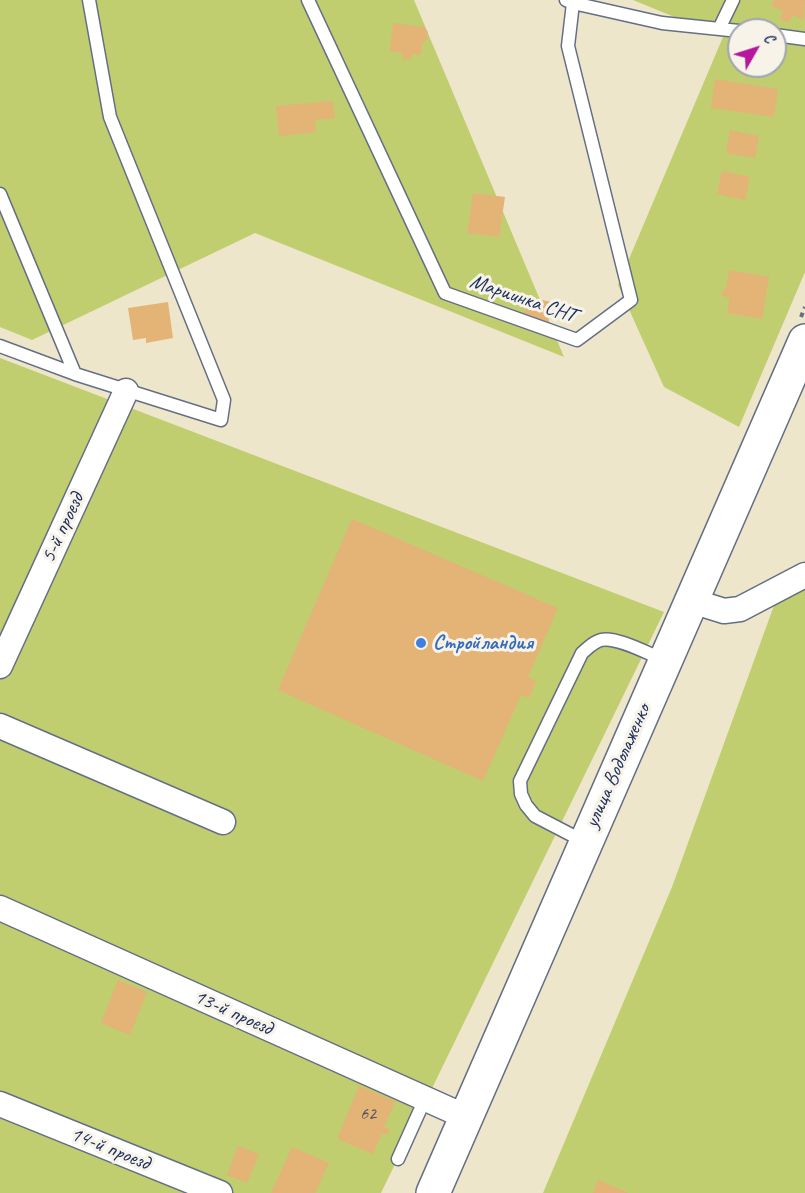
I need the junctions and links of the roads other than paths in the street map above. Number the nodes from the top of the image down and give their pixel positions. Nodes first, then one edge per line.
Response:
1 (89, 0) edge
2 (308, 0) edge
3 (733, 0) edge
4 (571, 1) edge
5 (719, 29) junction
6 (727, 30) edge
7 (787, 37) edge
8 (805, 39) edge
9 (0, 194) edge
10 (805, 341) edge
11 (0, 346) edge
12 (75, 374) junction
13 (126, 391) junction
14 (805, 575) edge
15 (692, 601) junction
16 (665, 660) junction
17 (0, 666) edge
18 (0, 726) edge
19 (223, 822) dead end
20 (585, 842) junction
21 (0, 908) edge
22 (425, 1099) junction
23 (0, 1104) edge
24 (466, 1117) junction
25 (398, 1159) dead end
26 (220, 1193) edge
27 (433, 1193) edge

1 - 13 lane
2 - 4 lane, Мариинка СНТ
3 - 5 lane
4 - 5 lane, Мариинка СНТ
5 - 6 lane, Мариинка СНТ
7 - 8 lane
9 - 12 lane
10 - 15 main road, улица Водолаженко
11 - 12 lane
12 - 13 lane
13 - 17 street, 5-й проезд
14 - 15 street
15 - 16 main road, улица Водолаженко
16 - 20 main road, улица Водолаженко
16 - 20 lane
18 - 19 street
20 - 24 main road, улица Водолаженко
21 - 22 street, 13-й проезд
22 - 24 street, 13-й проезд
22 - 25 lane
23 - 26 street, 14-й проезд
24 - 27 main road, улица Водолаженко

